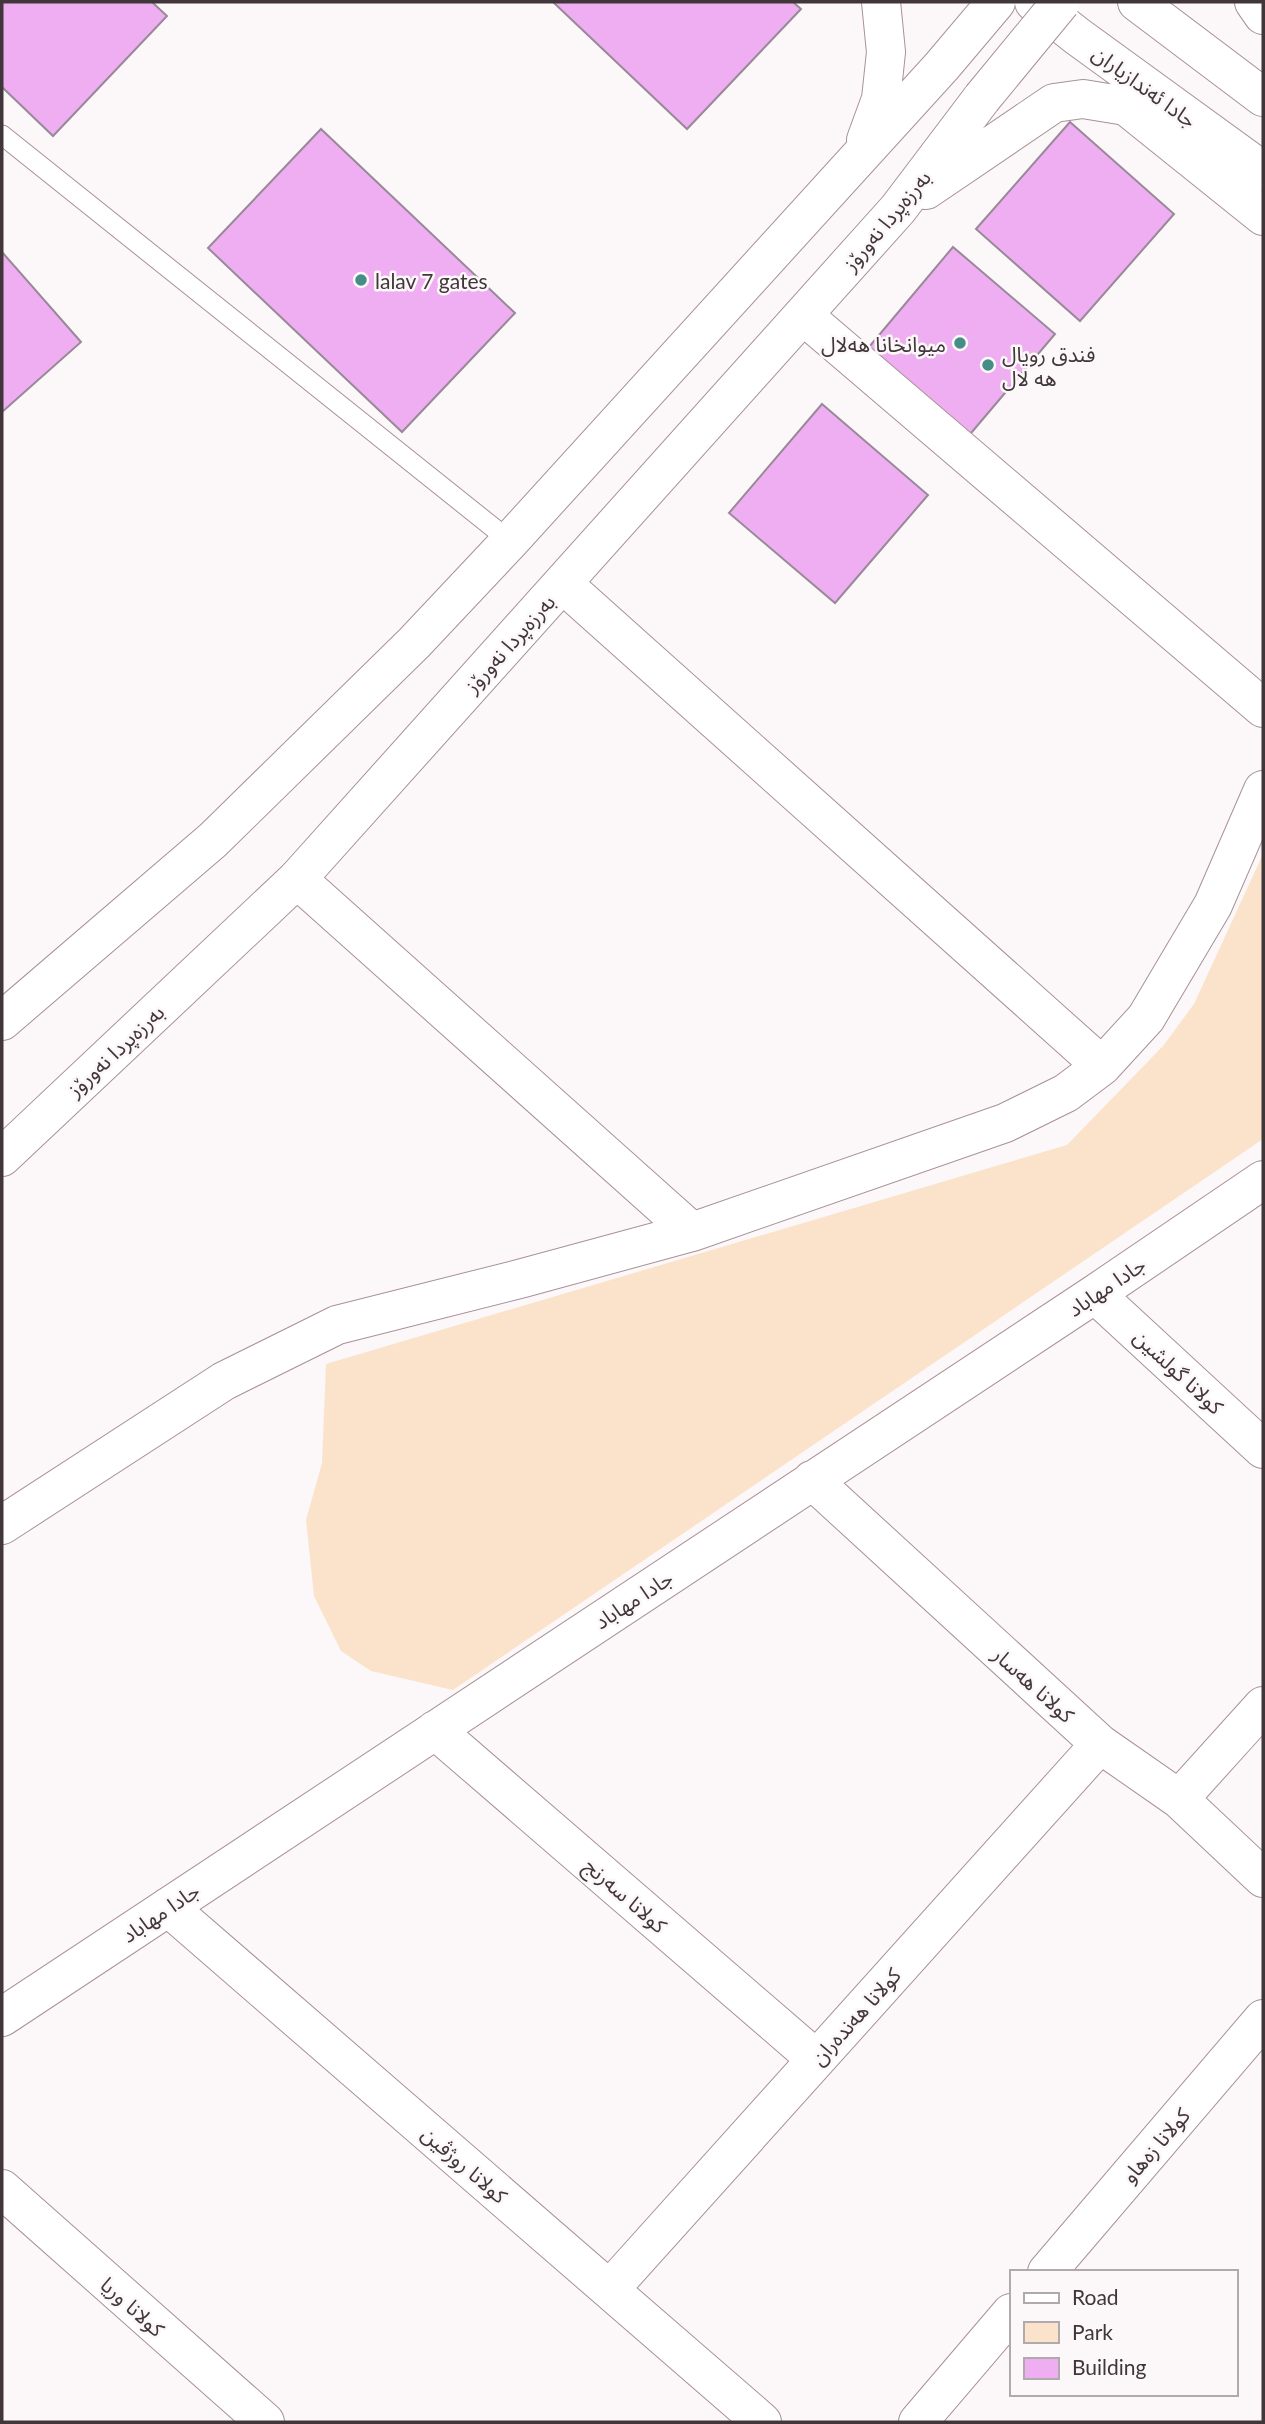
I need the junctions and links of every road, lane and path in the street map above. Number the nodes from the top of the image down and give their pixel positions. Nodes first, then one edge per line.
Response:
1 (881, 2) edge
2 (996, 2) edge
3 (1034, 2) edge
4 (1061, 2) edge
5 (1137, 2) edge
6 (1254, 2) edge
7 (1263, 15) edge
8 (1263, 97) edge
9 (2, 135) edge
10 (861, 153) junction
11 (1261, 169) edge
12 (898, 209) junction
13 (1263, 216) edge
14 (804, 316) junction
15 (510, 541) junction
16 (563, 584) junction
17 (1263, 708) edge
18 (1263, 790) edge
19 (297, 879) junction
20 (2, 1021) edge
21 (1101, 1066) junction
22 (2, 1157) edge
23 (1263, 1180) edge
24 (692, 1232) junction
25 (1095, 1294) junction
26 (1263, 1449) edge
27 (812, 1480) junction
28 (2, 1525) edge
29 (1263, 1706) edge
30 (435, 1730) junction
31 (1100, 1744) junction
32 (1179, 1799) junction
33 (1263, 1878) edge
34 (167, 1907) junction
35 (2, 2017) edge
36 (1263, 2019) edge
37 (816, 2059) junction
38 (7, 2206) edge
39 (1049, 2270) edge
40 (610, 2289) junction
41 (1010, 2314) edge
42 (264, 2422) edge
43 (762, 2422) edge
44 (918, 2422) edge

1 - 10 street
2 - 10 street
3 - 11 street, جادا ئەندازیاران
4 - 12 street, بەرزەپردا نەورۆز, bridge
5 - 8 street
6 - 7 street
9 - 15 lane
10 - 15 street
12 - 13 street
12 - 14 street, بەرزەپردا نەورۆز
14 - 16 street, بەرزەپردا نەورۆز
14 - 17 street
15 - 20 street
16 - 19 street, بەرزەپردا نەورۆز
16 - 21 street
18 - 21 street
19 - 22 street, بەرزەپردا نەورۆز
19 - 24 street
21 - 24 street
23 - 25 street, جادا مهاباد
24 - 28 street
25 - 26 street, کولانا گولشین
25 - 27 street, جادا مهاباد
27 - 30 street, جادا مهاباد
27 - 31 street, کولانا هه‌سار
29 - 32 street
30 - 34 street, جادا مهاباد
30 - 37 street, کولانا سەرنج
31 - 32 street, کولانا هه‌سار
31 - 37 street, کولانا هه‌نده‌ران
32 - 33 street, کولانا هه‌سار
34 - 35 street, جادا مهاباد
34 - 40 street, کولانا روژڤین
36 - 39 street, کولانا زەهاو
37 - 40 street, کولانا هه‌نده‌ران
38 - 42 street, کولانا وریا
40 - 43 street, کولانا روژڤین
41 - 44 street

